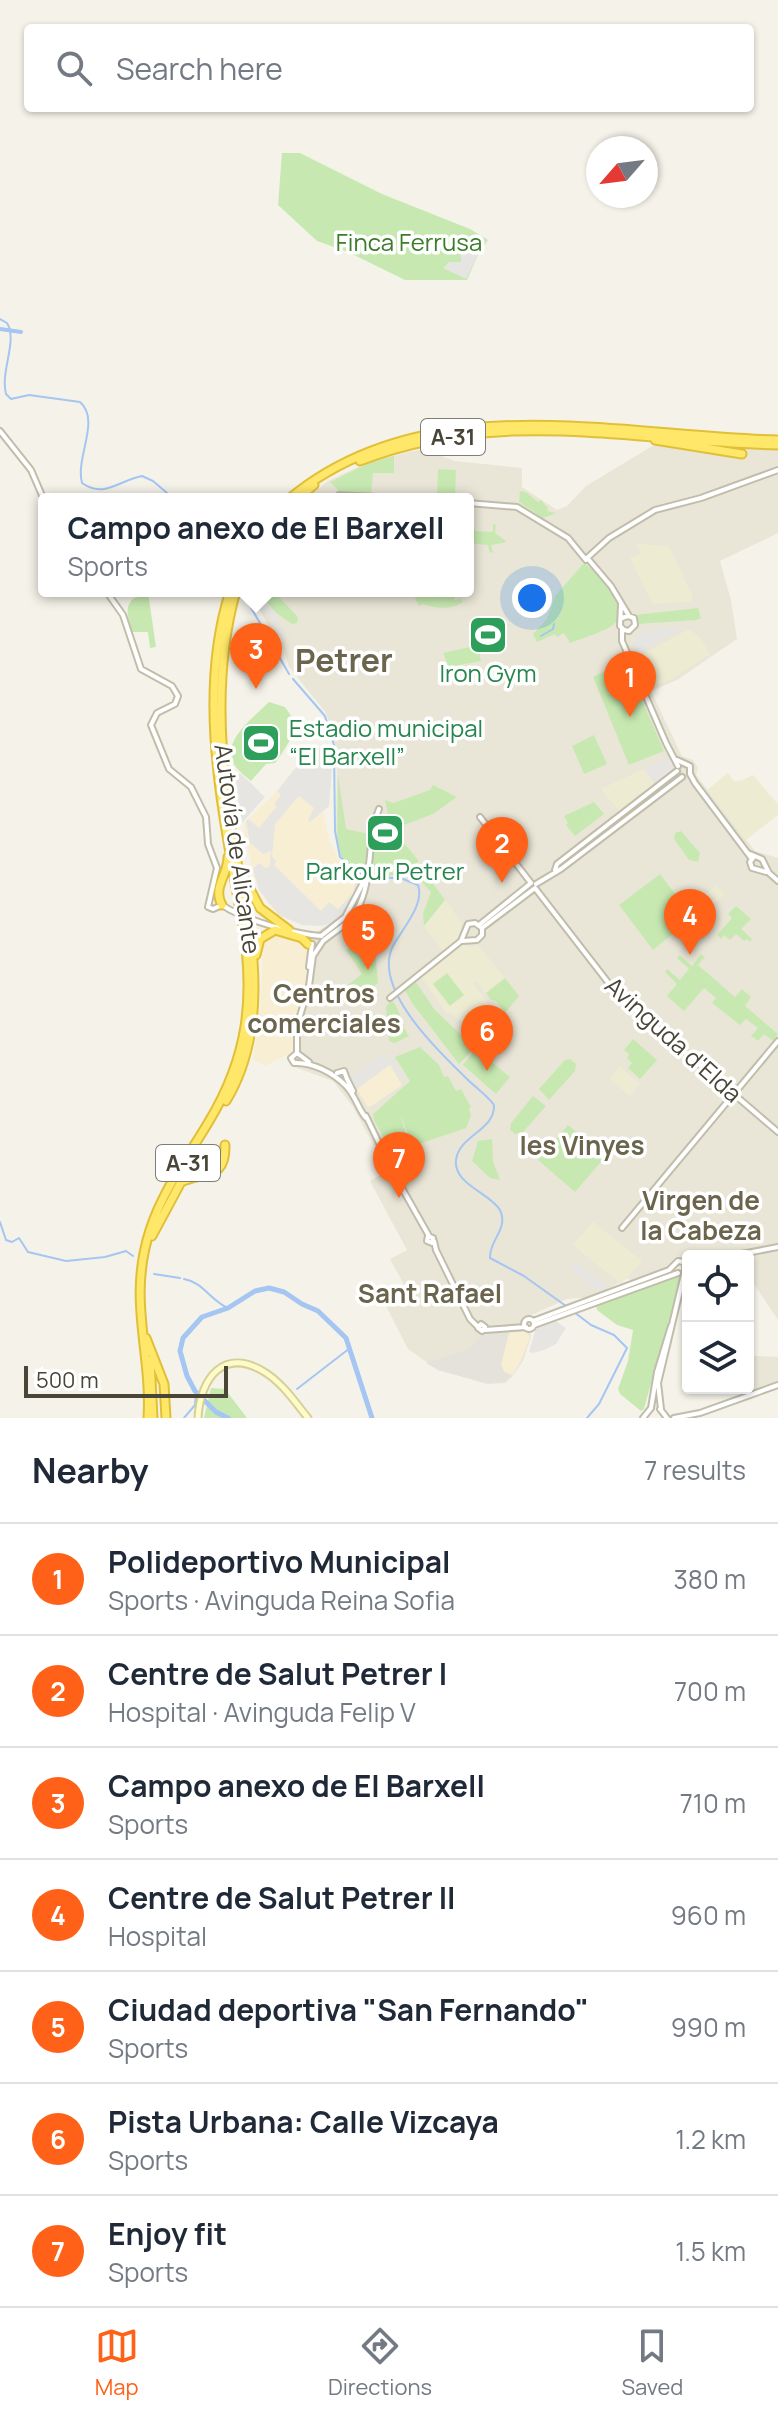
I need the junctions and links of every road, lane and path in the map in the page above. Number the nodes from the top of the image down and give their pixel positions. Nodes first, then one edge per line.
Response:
1 (0, 431) edge
2 (626, 434) junction
3 (778, 443) edge
4 (742, 454) dead end
5 (778, 470) edge
6 (41, 493) edge
7 (297, 493) edge
8 (305, 493) edge
9 (474, 503) edge
10 (588, 559) junction
11 (110, 597) edge
12 (230, 597) edge
13 (232, 597) edge
14 (620, 602) junction
15 (629, 616) junction
16 (622, 618) junction
17 (622, 629) junction
18 (629, 631) junction
19 (626, 651) junction
20 (679, 767) junction
21 (686, 776) junction
22 (380, 811) dead end
23 (480, 817) dead end
24 (231, 842) junction
25 (752, 857) junction
26 (763, 868) junction
27 (555, 870) junction
28 (778, 881) edge
29 (533, 886) junction
30 (218, 896) junction
31 (219, 907) junction
32 (244, 915) junction
33 (480, 926) junction
34 (292, 931) junction
35 (314, 935) junction
36 (322, 938) junction
37 (464, 939) junction
38 (310, 943) junction
39 (319, 947) junction
40 (255, 981) junction
41 (308, 990) junction
42 (392, 994) dead end
43 (778, 1041) edge
44 (297, 1053) junction
45 (302, 1061) junction
46 (336, 1075) junction
47 (345, 1081) junction
48 (734, 1095) junction
49 (210, 1120) junction
50 (778, 1132) edge
51 (192, 1140) dead end
52 (225, 1145) dead end
53 (172, 1176) dead end
54 (167, 1190) junction
55 (622, 1228) dead end
56 (152, 1236) junction
57 (778, 1247) edge
58 (754, 1252) edge
59 (682, 1263) edge
60 (674, 1266) junction
61 (682, 1271) edge
62 (678, 1273) junction
63 (682, 1283) joint
64 (574, 1308) junction
65 (673, 1324) junction
66 (146, 1338) junction
67 (778, 1385) edge
68 (651, 1408) junction
69 (662, 1410) junction
70 (198, 1414) edge
71 (150, 1418) edge
72 (166, 1418) edge
73 (308, 1418) edge
74 (643, 1418) edge
75 (667, 1418) edge
76 (675, 1418) edge

1 - 6 street
2 - 3 highway, A-31
2 - 4 highway
2 - 8 highway, A-31
3 - 7 highway, A-31
5 - 10 street
9 - 10 street
10 - 14 street
11 - 31 street
12 - 24 highway, Autovía de Alicante / A-31
13 - 24 highway, Autovía de Alicante / A-31
14 - 15 street
14 - 16 street
15 - 16 street
15 - 18 street
16 - 17 street
17 - 18 street
17 - 19 street
18 - 19 street
19 - 20 street
20 - 21 street
20 - 21 street
20 - 27 street
21 - 25 street
21 - 27 street
22 - 36 street
23 - 29 street, Avinguda d'Elda
24 - 30 highway
24 - 32 highway, Autovía de Alicante / A-31
24 - 34 highway
25 - 26 street
25 - 26 street
26 - 28 street
27 - 29 street
29 - 33 street
29 - 48 street, Avinguda d'Elda
30 - 31 highway
30 - 32 highway
31 - 34 street
32 - 40 highway, Autovía de Alicante / A-31
32 - 49 highway, Autovía de Alicante / A-31
33 - 37 street
33 - 37 street
34 - 35 street
34 - 38 street
35 - 36 street
35 - 38 street
36 - 39 street
37 - 42 street
38 - 39 street
38 - 40 highway
38 - 41 street
39 - 41 street
40 - 56 highway, Autovía de Alicante / A-31
41 - 44 street
43 - 48 street
44 - 45 street
44 - 45 street
45 - 46 street
46 - 47 street
46 - 47 street
47 - 64 street
48 - 50 street, Avinguda d'Elda
48 - 55 street
49 - 51 highway
49 - 54 highway, Autovía de Alicante / A-31
52 - 56 highway
53 - 54 highway
54 - 71 highway, Autovía de Alicante / A-31
56 - 66 highway, Autovía de Alicante / A-31
57 - 58 street
59 - 60 street
60 - 62 street
60 - 64 street
61 - 62 street
62 - 63 street
62 - 64 street
63 - 65 street
65 - 68 street
65 - 69 street
66 - 71 highway, Autovía de Alicante / A-31
66 - 72 highway
67 - 76 street
68 - 69 street
68 - 74 street
69 - 75 street
69 - 76 street
70 - 73 main road

